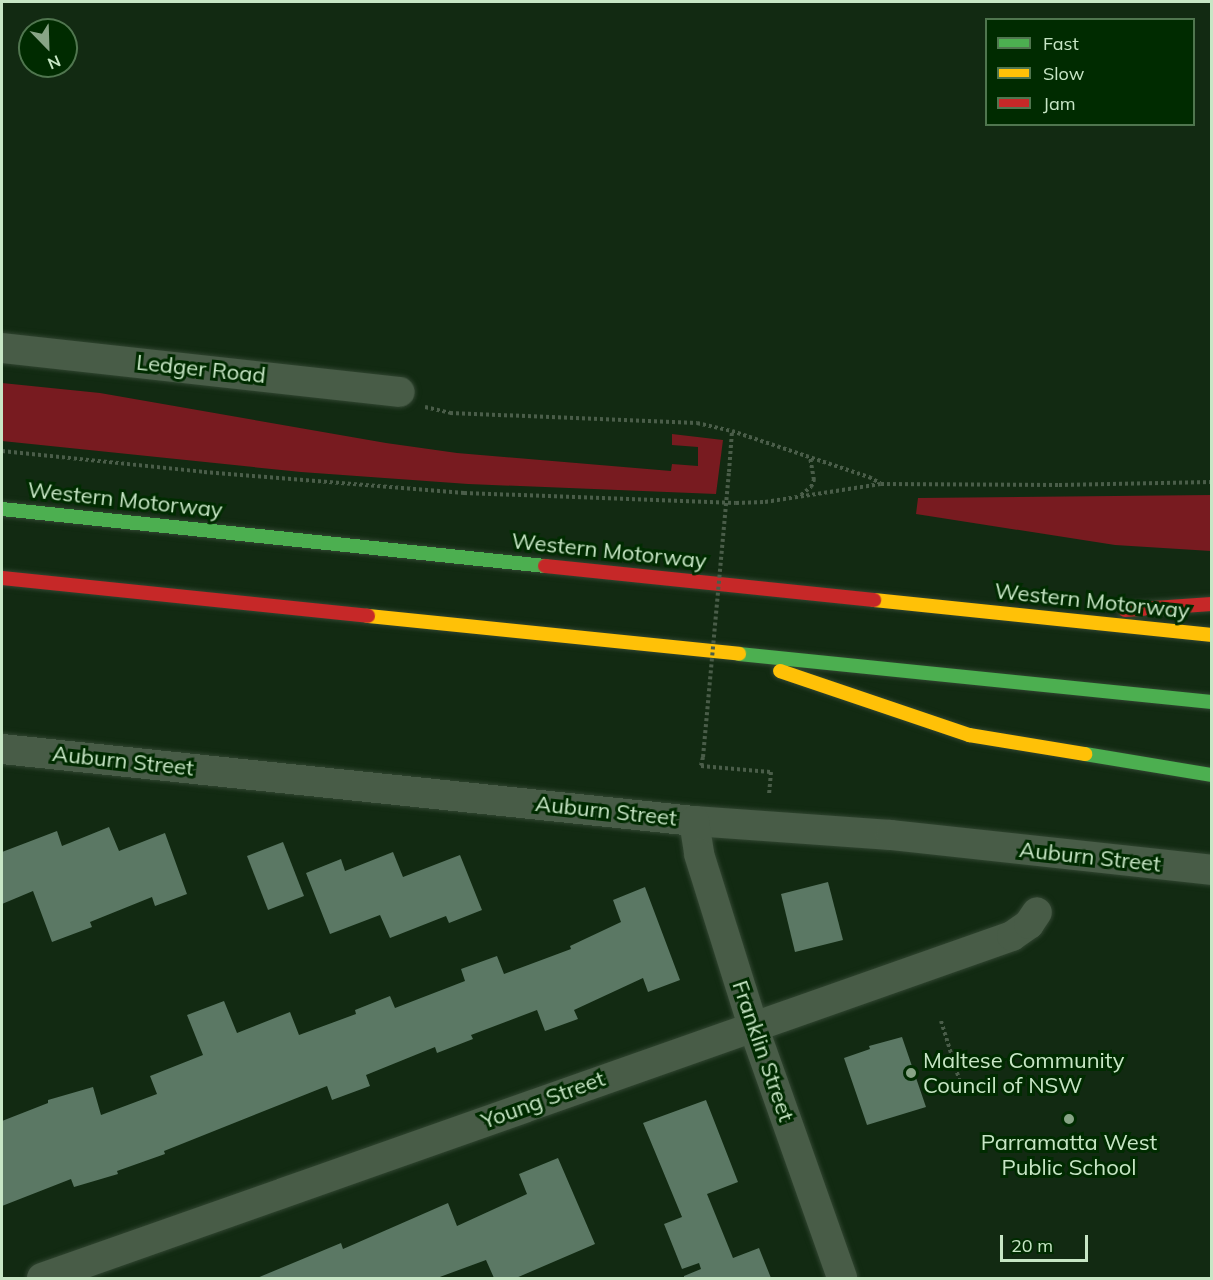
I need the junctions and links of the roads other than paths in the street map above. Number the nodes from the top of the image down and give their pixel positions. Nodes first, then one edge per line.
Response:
1 (2, 348) edge
2 (400, 392) road end
3 (2, 508) edge
4 (2, 578) edge
5 (1212, 604) edge
6 (1040, 617) junction
7 (1212, 635) edge
8 (726, 652) junction
9 (1212, 702) edge
10 (2, 749) edge
11 (1212, 775) edge
12 (694, 820) junction
13 (1212, 870) edge
14 (1037, 912) dead end
15 (753, 1026) junction
16 (42, 1278) edge
17 (842, 1278) edge

1 - 2 street, Ledger Road
3 - 6 highway, Western Motorway
4 - 8 highway
5 - 6 highway
6 - 7 highway, Western Motorway
8 - 9 highway
8 - 11 highway
10 - 12 street, Auburn Street
12 - 13 street, Auburn Street
12 - 15 street, Franklin Street
14 - 15 street, Young Street
15 - 16 street, Young Street
15 - 17 street, Franklin Street

